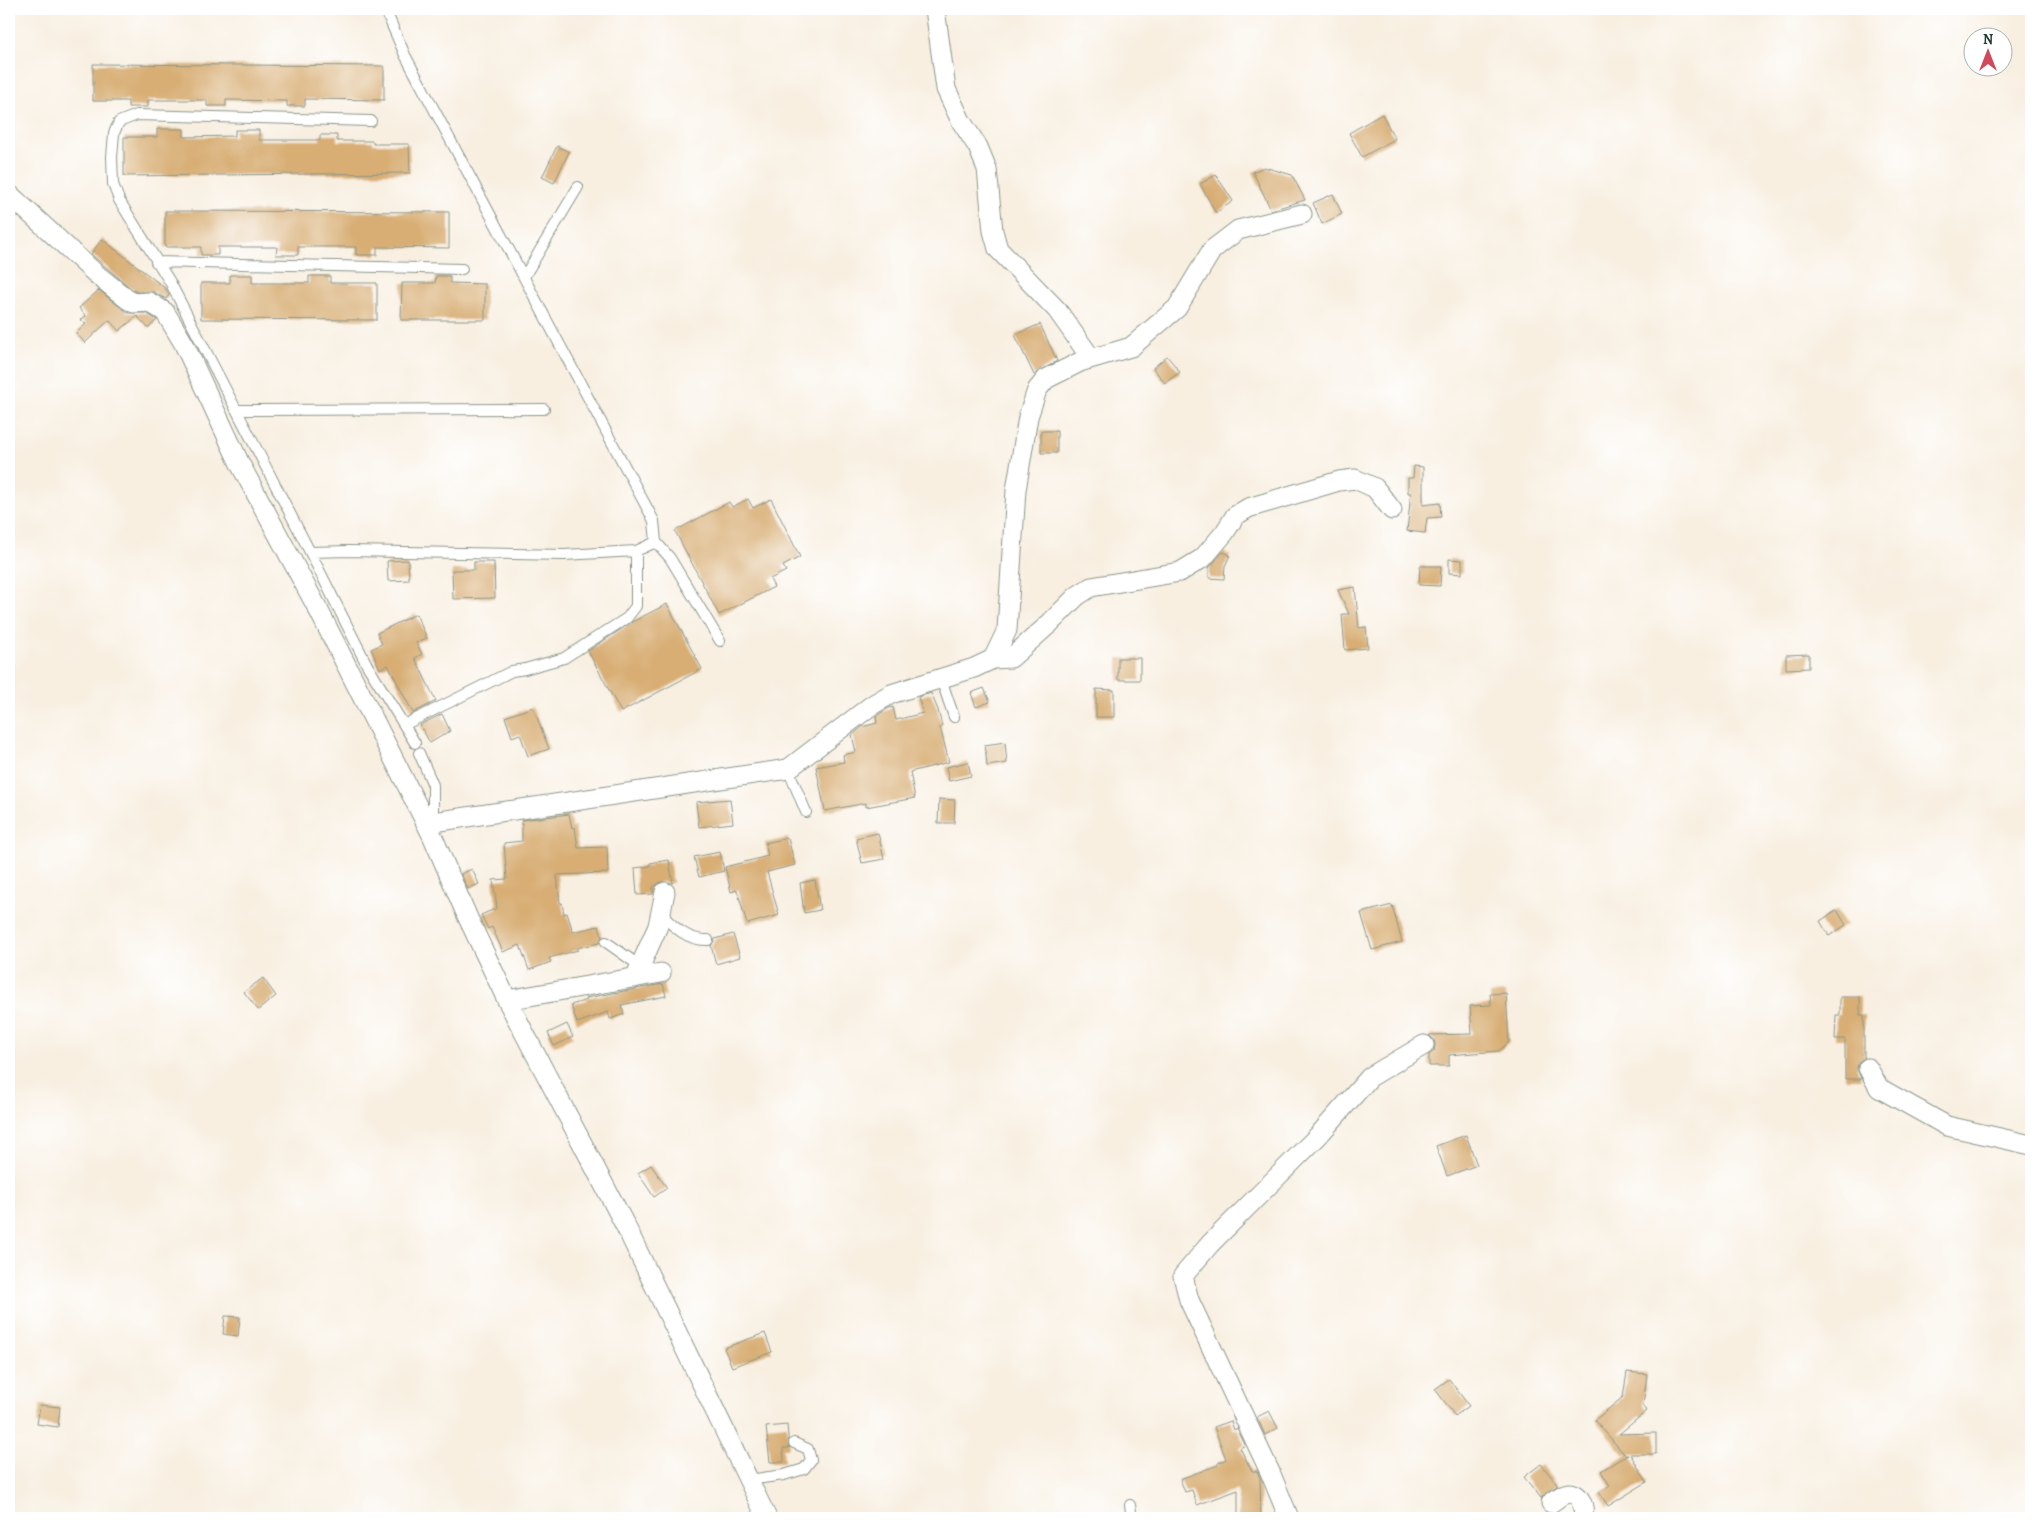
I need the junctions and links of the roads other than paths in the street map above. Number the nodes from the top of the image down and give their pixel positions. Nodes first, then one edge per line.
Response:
1 (385, 9) edge
2 (935, 9) edge
3 (371, 121) dead end
4 (578, 187) dead end
5 (9, 194) edge
6 (1302, 214) dead end
7 (156, 262) junction
8 (462, 269) dead end
9 (524, 277) junction
10 (1091, 358) junction
11 (544, 409) dead end
12 (236, 410) junction
13 (1392, 510) dead end
14 (656, 542) junction
15 (636, 551) junction
16 (310, 552) junction
17 (720, 641) dead end
18 (993, 659) junction
19 (941, 679) junction
20 (954, 717) dead end
21 (404, 725) junction
22 (788, 769) junction
23 (806, 812) dead end
24 (430, 823) junction
25 (665, 892) dead end
26 (661, 914) junction
27 (708, 940) dead end
28 (606, 942) dead end
29 (637, 972) junction
30 (662, 973) dead end
31 (508, 1000) junction
32 (1424, 1045) dead end
33 (1868, 1068) dead end
34 (2031, 1145) edge
35 (794, 1443) dead end
36 (748, 1480) junction
37 (1551, 1503) dead end
38 (1130, 1505) dead end
39 (767, 1518) edge
40 (1132, 1518) edge
41 (1289, 1518) edge
42 (1583, 1518) edge

1 - 9 lane
2 - 10 street
3 - 7 lane
4 - 9 lane
5 - 24 street
6 - 10 street
7 - 8 lane
7 - 12 lane
9 - 14 lane
10 - 18 street
11 - 12 lane
12 - 16 lane
13 - 18 street
14 - 15 lane
14 - 17 lane
15 - 16 lane
15 - 21 lane
16 - 21 lane
18 - 19 street
19 - 20 lane
19 - 22 street
21 - 24 lane
22 - 23 lane
22 - 24 street
24 - 31 street
25 - 26 street
26 - 27 lane
26 - 29 street
28 - 29 lane
29 - 30 street
29 - 31 street
31 - 36 street
32 - 41 street
33 - 34 street
35 - 36 lane
36 - 39 street
37 - 42 street
38 - 40 lane

